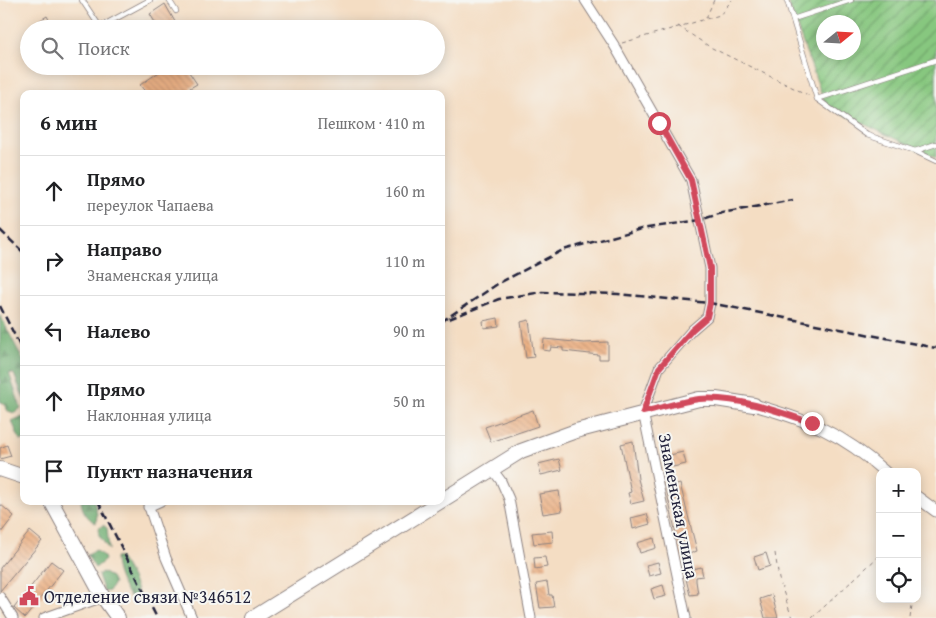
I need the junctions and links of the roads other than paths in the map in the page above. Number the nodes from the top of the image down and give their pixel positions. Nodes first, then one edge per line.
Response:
1 (82, 0) edge
2 (150, 0) edge
3 (169, 0) edge
4 (585, 0) edge
5 (787, 0) edge
6 (851, 0) edge
7 (176, 11) dead end
8 (793, 19) junction
9 (95, 20) edge
10 (113, 20) edge
11 (936, 60) edge
12 (817, 100) junction
13 (936, 144) edge
14 (915, 151) junction
15 (936, 161) edge
16 (754, 405) joint
17 (643, 412) junction
18 (492, 468) junction
19 (880, 468) edge
20 (0, 469) edge
21 (20, 476) edge
22 (445, 498) edge
23 (921, 500) edge
24 (53, 505) edge
25 (147, 505) edge
26 (435, 505) edge
27 (936, 511) edge
28 (0, 597) edge
29 (103, 597) junction
30 (13, 618) edge
31 (44, 618) edge
32 (118, 618) edge
33 (192, 618) edge
34 (253, 618) edge
35 (531, 618) edge
36 (686, 618) edge

1 - 9 lane
2 - 10 lane
3 - 7 lane
4 - 17 street, Знаменская улица
5 - 8 lane
6 - 8 lane
8 - 12 lane
11 - 12 lane
12 - 14 lane
13 - 14 lane
14 - 15 lane
16 - 17 main road
16 - 19 street
17 - 18 main road
17 - 36 street, Знаменская улица
18 - 22 main road
18 - 35 street
20 - 21 main road
23 - 27 street
24 - 29 main road
25 - 33 street
26 - 34 main road
28 - 30 street
29 - 31 street
29 - 32 main road

